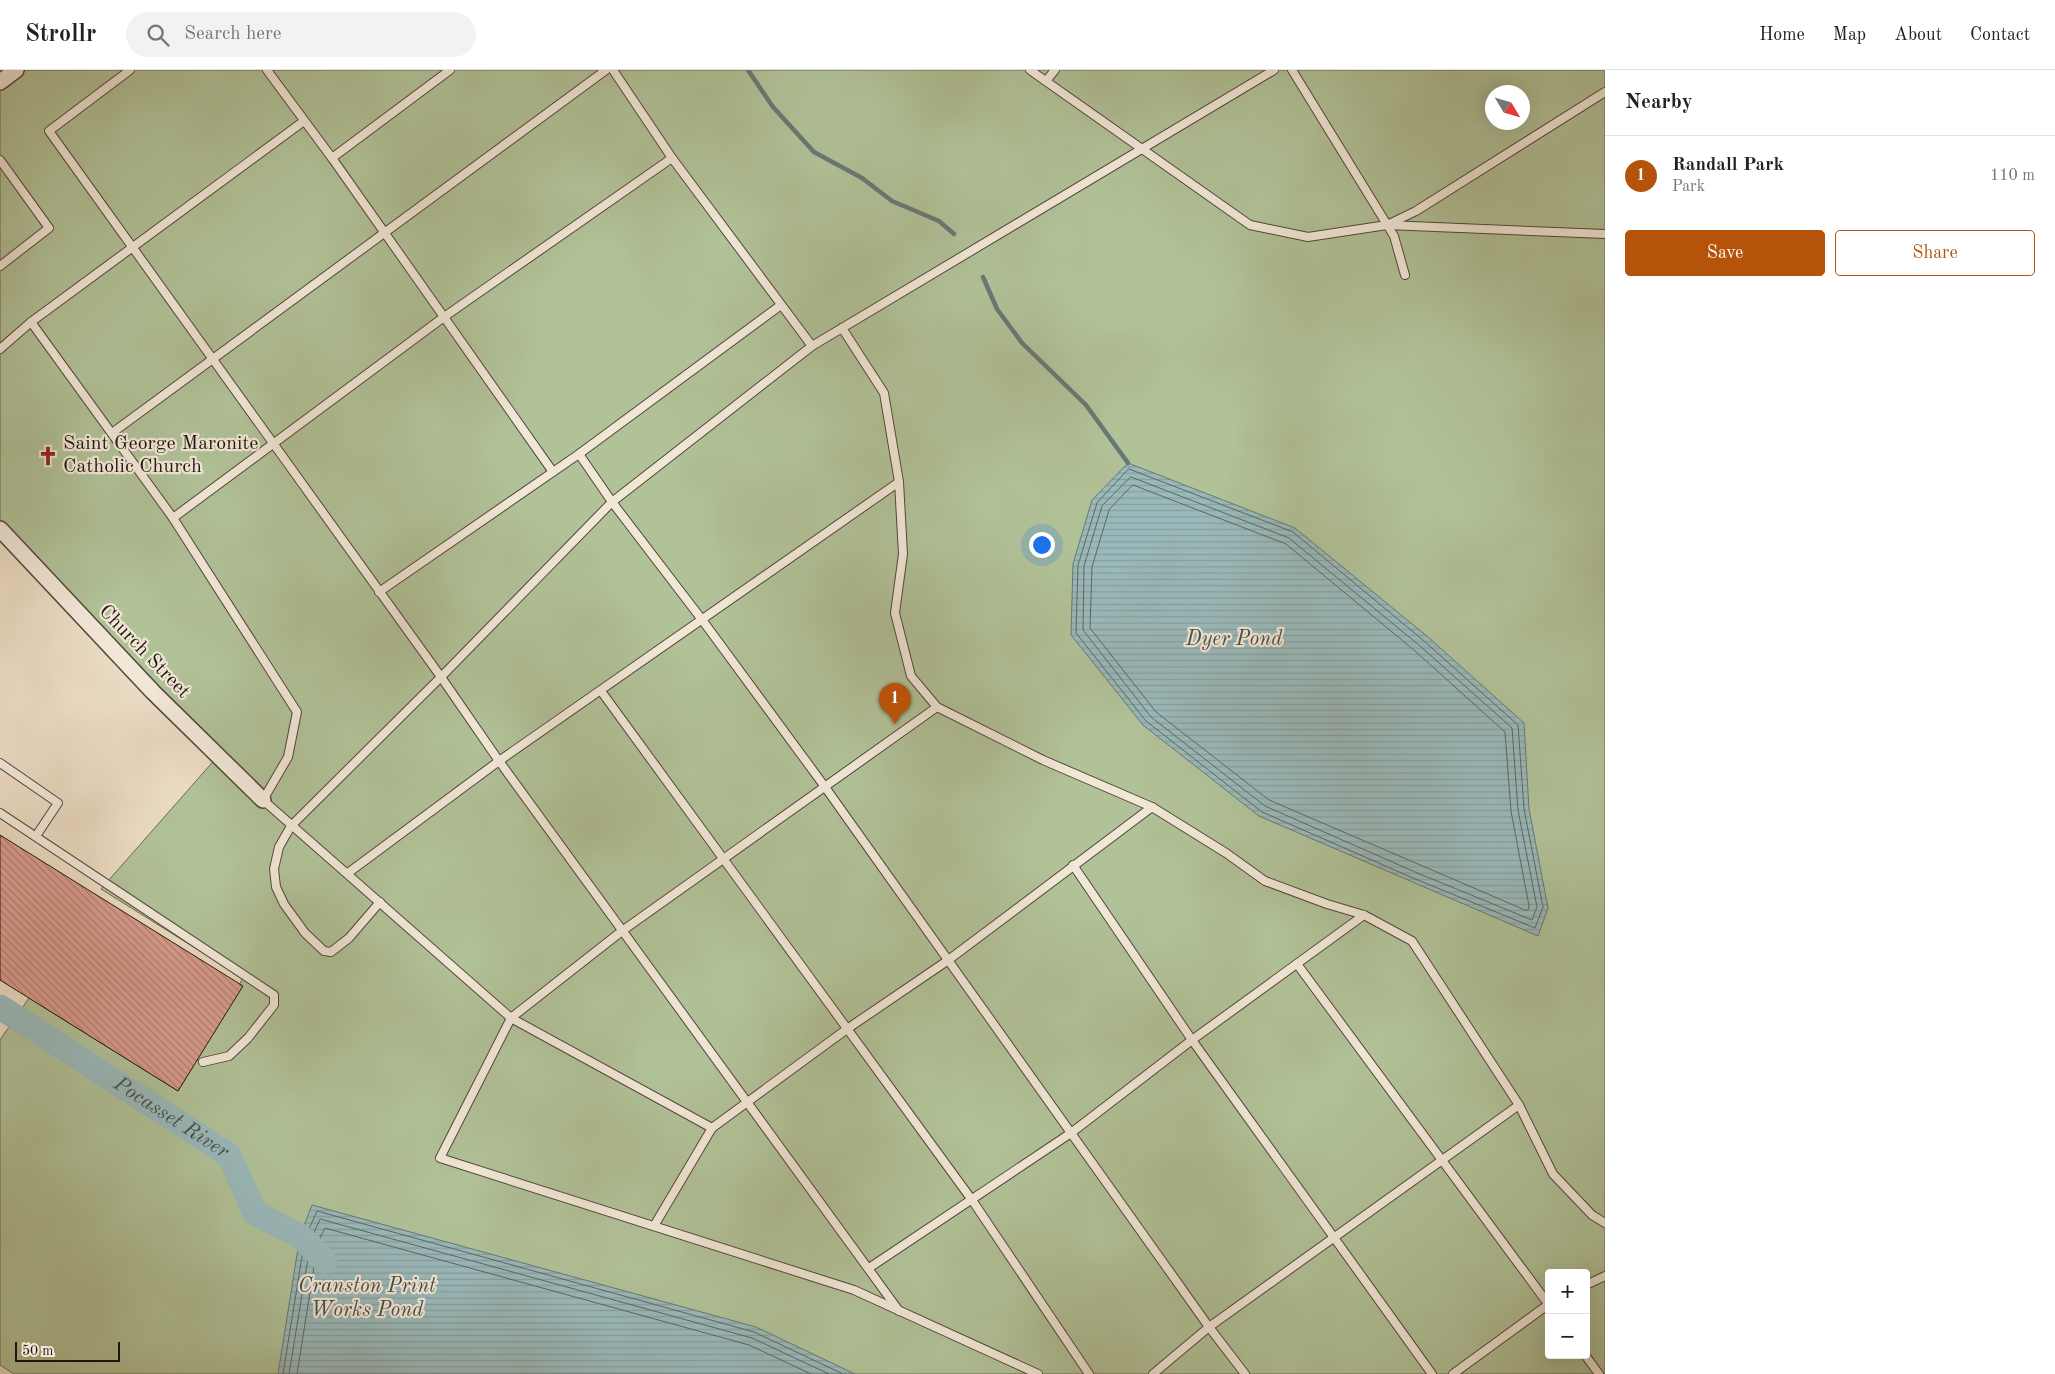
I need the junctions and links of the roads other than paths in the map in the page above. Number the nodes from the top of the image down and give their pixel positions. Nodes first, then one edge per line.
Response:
1 (16, 70) edge
2 (130, 70) edge
3 (267, 70) edge
4 (450, 70) edge
5 (606, 70) edge
6 (613, 70) edge
7 (1030, 70) edge
8 (1054, 70) edge
9 (1274, 70) edge
10 (1292, 70) edge
11 (1046, 81) junction
12 (0, 82) edge
13 (1605, 92) edge
14 (304, 121) junction
15 (1142, 149) junction
16 (332, 158) junction
17 (672, 158) junction
18 (0, 160) edge
19 (1387, 224) junction
20 (384, 233) junction
21 (1605, 234) edge
22 (132, 247) junction
23 (0, 266) edge
24 (1406, 275) dead end
25 (781, 305) junction
26 (444, 317) junction
27 (31, 322) junction
28 (842, 328) junction
29 (812, 346) junction
30 (0, 349) edge
31 (212, 359) junction
32 (112, 433) junction
33 (273, 444) junction
34 (579, 454) junction
35 (553, 472) junction
36 (899, 482) junction
37 (612, 502) junction
38 (173, 518) junction
39 (0, 529) edge
40 (379, 592) junction
41 (703, 621) junction
42 (442, 677) junction
43 (601, 691) junction
44 (937, 707) junction
45 (499, 761) junction
46 (0, 763) edge
47 (825, 788) junction
48 (263, 800) junction
49 (1152, 807) junction
50 (0, 813) edge
51 (291, 826) junction
52 (36, 836) junction
53 (724, 859) junction
54 (1073, 865) junction
55 (348, 873) junction
56 (380, 902) junction
57 (1364, 915) junction
58 (622, 931) junction
59 (947, 961) junction
60 (1296, 964) junction
61 (511, 1018) junction
62 (847, 1029) junction
63 (1192, 1040) junction
64 (203, 1062) dead end
65 (746, 1102) junction
66 (1519, 1105) junction
67 (712, 1128) junction
68 (1071, 1133) junction
69 (1442, 1160) junction
70 (972, 1200) junction
71 (1605, 1223) edge
72 (654, 1226) junction
73 (1334, 1238) junction
74 (869, 1268) junction
75 (1605, 1276) edge
76 (1590, 1283) edge
77 (1545, 1300) edge
78 (1545, 1308) edge
79 (899, 1311) junction
80 (1209, 1327) junction
81 (1588, 1359) edge
82 (1038, 1374) edge
83 (1089, 1374) edge
84 (1152, 1374) edge
85 (1245, 1374) edge
86 (1432, 1374) edge
87 (1453, 1374) edge
88 (1599, 1374) edge

1 - 12 street
2 - 22 lane
3 - 14 lane
4 - 16 lane
5 - 20 lane
6 - 17 lane
7 - 11 lane
8 - 11 lane
9 - 15 lane
10 - 19 lane
11 - 15 lane
13 - 19 lane
14 - 16 lane
14 - 22 lane
15 - 19 lane
15 - 28 lane
16 - 20 lane
17 - 25 lane
17 - 26 lane
18 - 23 lane
19 - 21 lane
19 - 24 lane
20 - 26 lane
20 - 31 lane
22 - 27 lane
22 - 31 lane
25 - 29 lane
25 - 34 lane
26 - 33 lane
26 - 35 lane
27 - 30 lane
27 - 32 lane
28 - 29 lane
28 - 36 lane
29 - 37 lane
31 - 32 lane
31 - 33 lane
32 - 38 lane
33 - 38 lane
33 - 40 lane
34 - 35 lane
34 - 37 lane
35 - 40 lane
36 - 41 lane
36 - 44 lane
37 - 41 lane
37 - 42 lane
38 - 48 lane
39 - 48 street, Church Street
40 - 42 lane
41 - 43 lane
41 - 47 lane
42 - 45 lane
42 - 51 lane
43 - 45 lane
43 - 53 lane
44 - 47 lane
44 - 49 lane
45 - 55 lane
45 - 58 lane
46 - 52 lane
47 - 53 lane
47 - 59 lane
48 - 51 lane
49 - 54 lane
49 - 57 lane
50 - 52 lane
51 - 55 lane
51 - 56 lane
52 - 64 lane
53 - 58 lane
53 - 62 lane
54 - 59 lane
54 - 63 lane
55 - 56 lane
56 - 61 lane
57 - 60 lane
57 - 66 lane
58 - 61 lane
58 - 65 lane
59 - 62 lane
59 - 68 lane
60 - 63 lane
60 - 69 lane
61 - 67 lane
61 - 72 lane
62 - 65 lane
62 - 70 lane
63 - 68 lane
63 - 73 lane
65 - 67 lane
65 - 74 lane
66 - 69 lane
66 - 71 lane
67 - 72 lane
68 - 70 lane
68 - 80 lane
69 - 73 lane
69 - 77 lane
70 - 74 lane
70 - 83 lane
72 - 79 lane
73 - 80 lane
73 - 86 lane
74 - 79 lane
75 - 76 lane
78 - 87 lane
79 - 82 lane
80 - 84 lane
80 - 85 lane
81 - 88 lane

